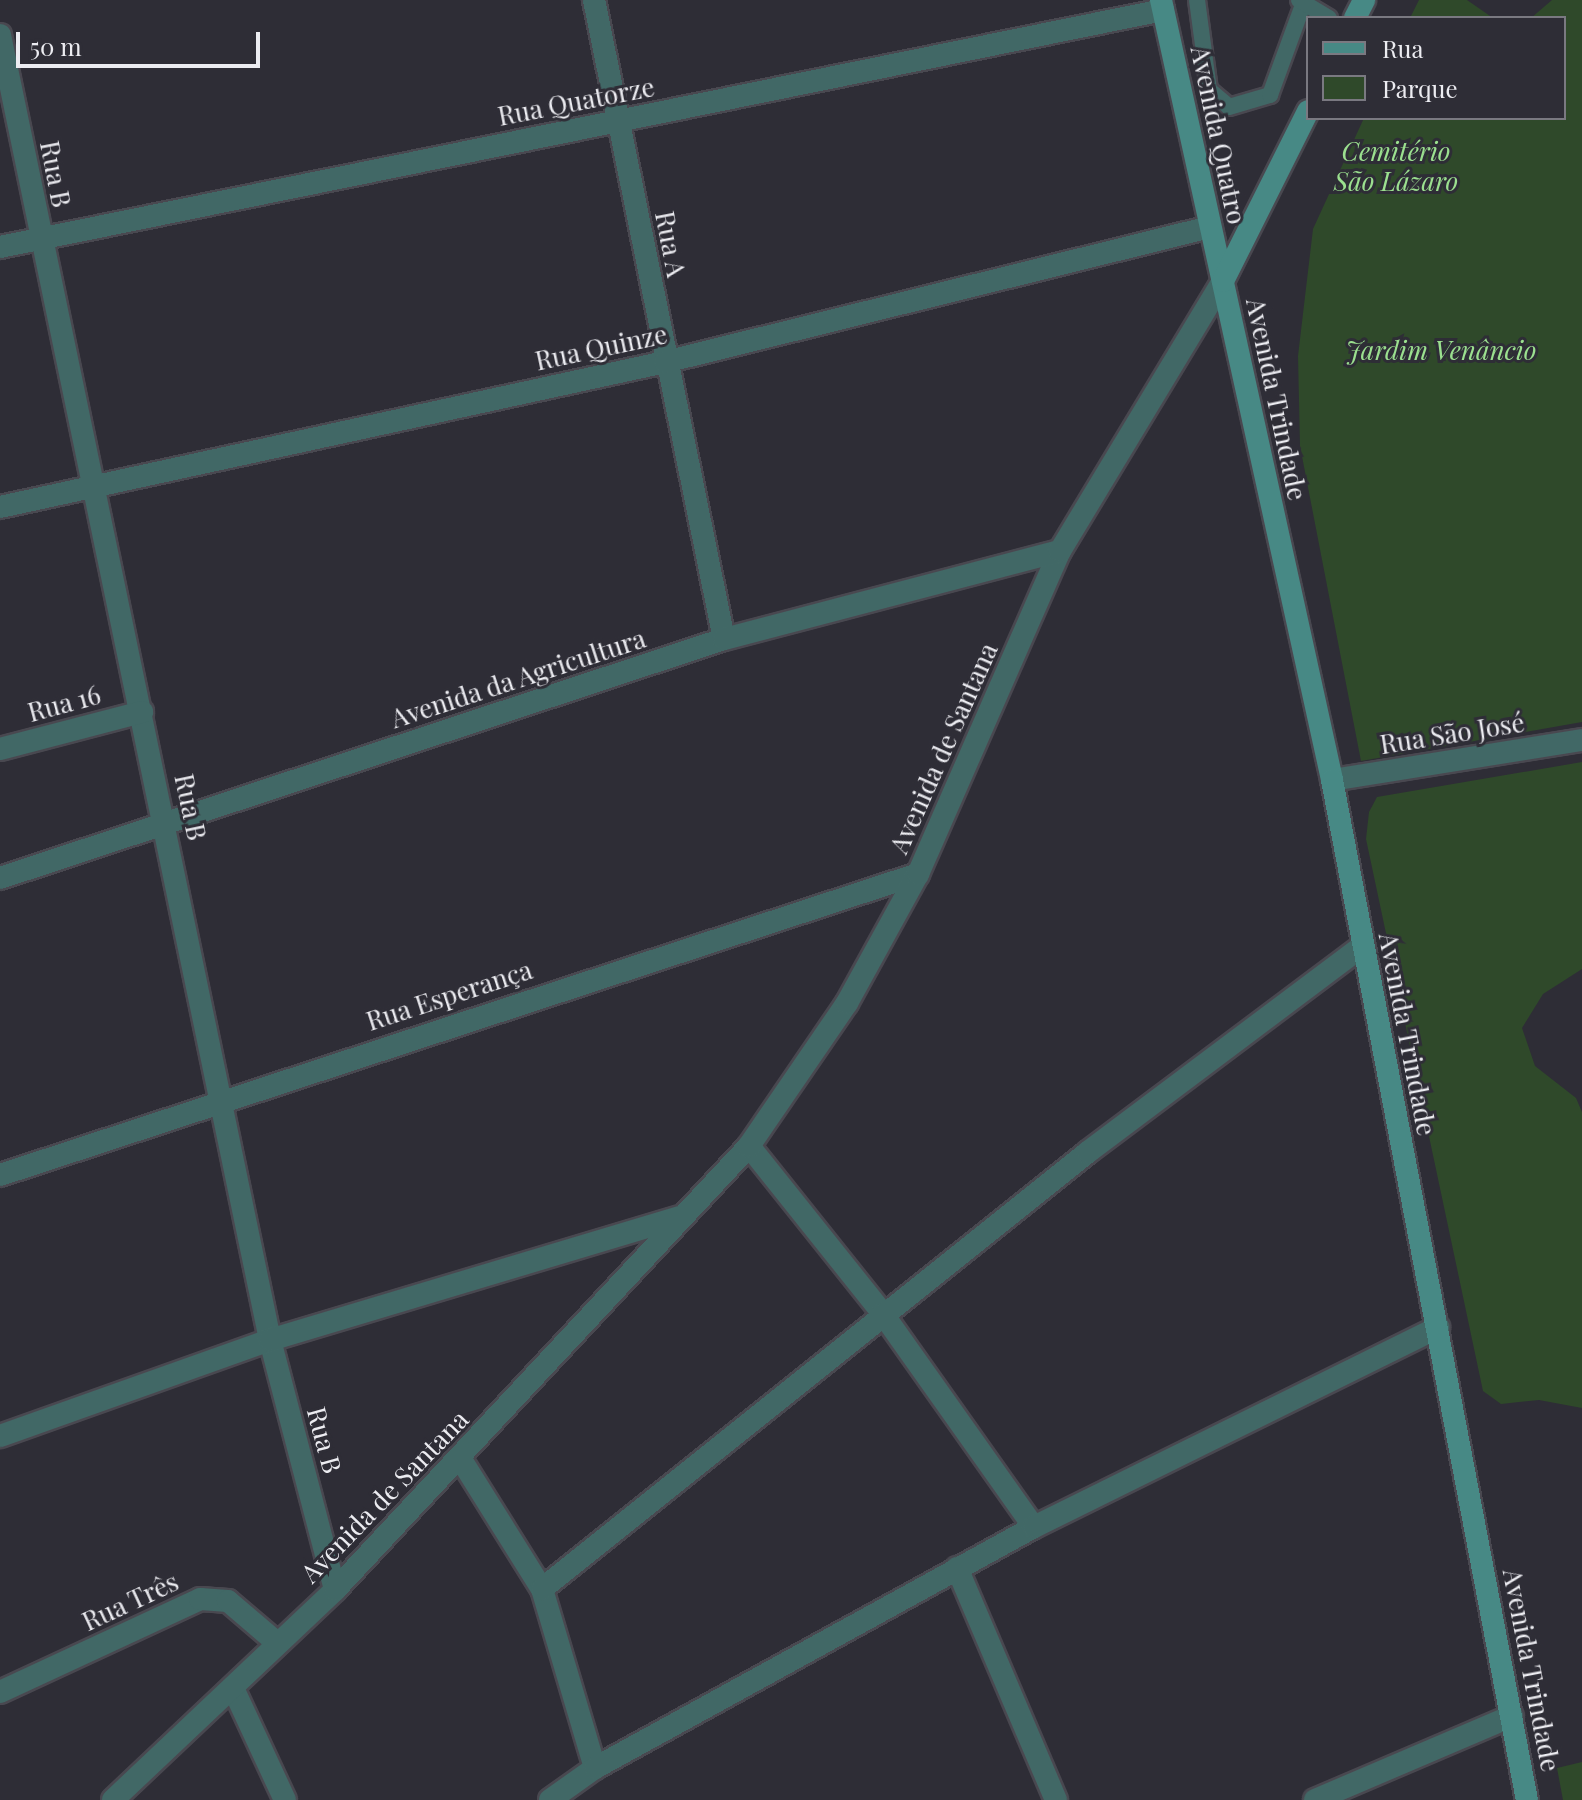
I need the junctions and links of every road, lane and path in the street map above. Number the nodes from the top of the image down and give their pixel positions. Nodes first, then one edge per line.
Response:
1 (594, 0) edge
2 (1197, 0) edge
3 (1301, 3) edge
4 (1162, 5) edge
5 (1325, 16) edge
6 (0, 35) edge
7 (1306, 115) edge
8 (619, 121) junction
9 (1210, 227) junction
10 (40, 237) junction
11 (0, 247) edge
12 (1223, 281) junction
13 (665, 362) junction
14 (89, 485) junction
15 (0, 507) edge
16 (1060, 551) junction
17 (724, 639) junction
18 (142, 712) junction
19 (1582, 740) edge
20 (0, 749) edge
21 (1332, 780) junction
22 (166, 823) junction
23 (918, 874) junction
24 (0, 878) edge
25 (1362, 946) junction
26 (224, 1097) junction
27 (749, 1146) junction
28 (0, 1175) edge
29 (683, 1216) junction
30 (883, 1314) junction
31 (1438, 1327) junction
32 (270, 1340) junction
33 (0, 1436) edge
34 (460, 1458) junction
35 (1034, 1527) junction
36 (957, 1568) junction
37 (542, 1589) junction
38 (335, 1590) junction
39 (276, 1642) junction
40 (233, 1688) junction
41 (0, 1692) edge
42 (1512, 1716) junction
43 (595, 1768) junction
44 (113, 1800) edge
45 (285, 1800) edge
46 (550, 1800) edge
47 (1056, 1800) edge
48 (1315, 1800) edge
49 (1527, 1800) edge

1 - 8 street, Rua A
2 - 3 lane
3 - 5 lane
4 - 8 street, Rua Quatorze
4 - 9 main road, Avenida Quatro
6 - 10 street, Rua B
7 - 12 main road
8 - 10 street, Rua Quatorze
8 - 13 street, Rua A
9 - 12 main road, Avenida Quatro
9 - 13 street, Rua Quinze
10 - 11 street, Rua Quatorze
10 - 14 street, Rua B
12 - 16 street, Avenida de Santana
12 - 21 main road, Avenida Trindade
13 - 14 street, Rua Quinze
13 - 17 street, Rua A
14 - 15 street, Rua Quinze
14 - 18 street, Rua B
16 - 17 street, Avenida da Agricultura
16 - 23 street, Avenida de Santana
17 - 22 street, Avenida da Agricultura
18 - 20 street, Rua 16
18 - 22 street, Rua B
19 - 21 street, Rua São José
21 - 25 main road, Avenida Trindade
22 - 24 street, Avenida da Agricultura
22 - 26 street, Rua B
23 - 26 street, Rua Esperança
23 - 27 street, Avenida de Santana
25 - 30 street
25 - 31 main road, Avenida Trindade
26 - 28 street, Rua Esperança
26 - 32 street, Rua B
27 - 29 street, Avenida de Santana
27 - 30 street
29 - 32 street, Avenida de Santana
29 - 34 street, Avenida de Santana
30 - 35 street
30 - 37 street
31 - 35 street
31 - 42 main road, Avenida Trindade
32 - 33 street, Avenida de Santana
32 - 38 street, Rua B
34 - 37 street
34 - 38 street, Avenida de Santana
35 - 36 street
36 - 43 street
36 - 47 street
37 - 43 street
38 - 39 street, Avenida de Santana
39 - 40 street, Avenida de Santana
39 - 41 street, Rua Três
40 - 44 street, Avenida de Santana
40 - 45 street
42 - 48 street
42 - 49 main road, Avenida Trindade
43 - 46 street

